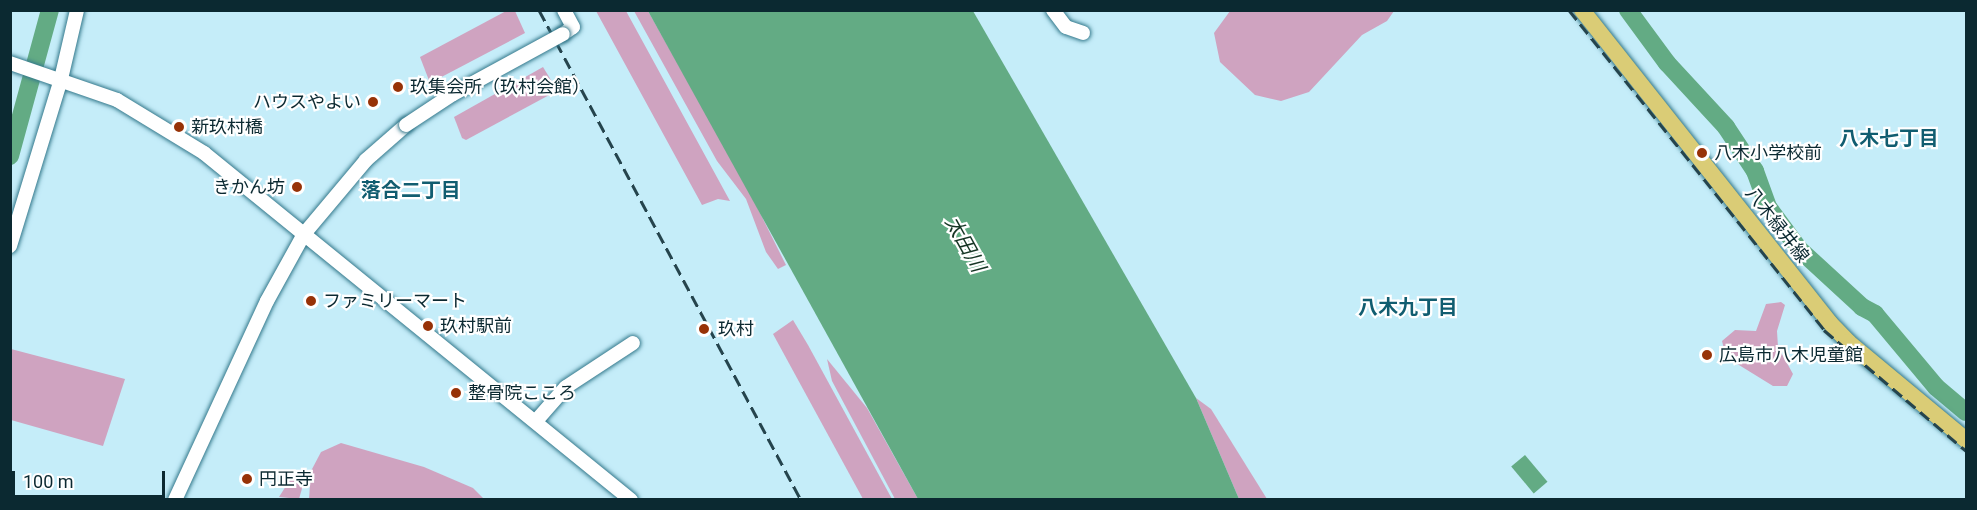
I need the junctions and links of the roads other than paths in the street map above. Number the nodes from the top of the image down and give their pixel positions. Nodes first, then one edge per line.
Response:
1 (77, 10) edge
2 (564, 10) edge
3 (1053, 10) edge
4 (1582, 10) edge
5 (1083, 33) dead end
6 (10, 63) edge
7 (57, 77) junction
8 (304, 234) junction
9 (10, 246) edge
10 (633, 344) dead end
11 (536, 421) junction
12 (1966, 440) edge
13 (175, 500) edge
14 (631, 500) edge

1 - 7 street
2 - 8 street, bridge
3 - 5 street
4 - 12 main road, 八木緑井線
6 - 7 street
7 - 8 street
7 - 9 street
8 - 11 street
8 - 13 street
10 - 11 street
11 - 14 street

